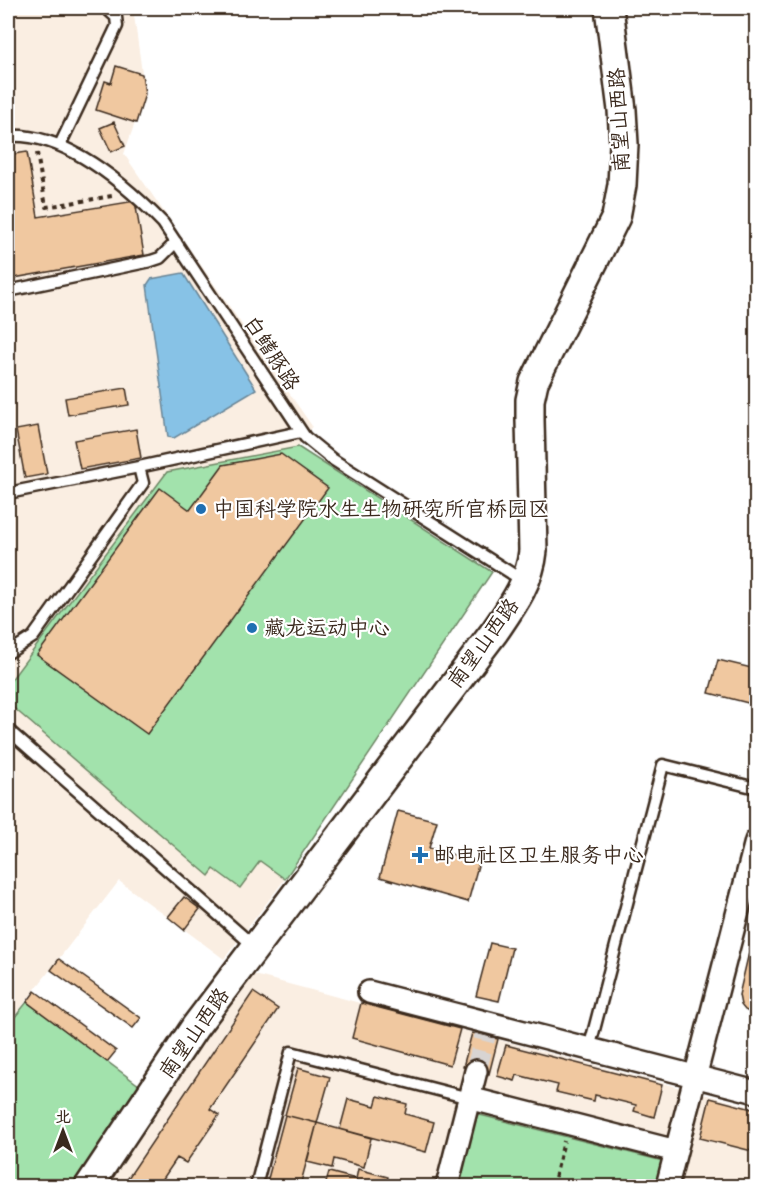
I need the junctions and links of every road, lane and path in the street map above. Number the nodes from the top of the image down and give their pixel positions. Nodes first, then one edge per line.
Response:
1 (106, 8) edge
2 (609, 8) edge
3 (8, 135) edge
4 (35, 138) junction
5 (60, 145) junction
6 (130, 193) junction
7 (176, 242) junction
8 (8, 291) edge
9 (300, 432) junction
10 (139, 467) junction
11 (8, 493) edge
12 (525, 582) junction
13 (8, 653) edge
14 (8, 730) edge
15 (756, 788) edge
16 (756, 841) edge
17 (256, 948) junction
18 (369, 992) dead end
19 (589, 1049) junction
20 (477, 1071) tunnel mouth
21 (695, 1076) junction
22 (756, 1092) edge
23 (469, 1098) junction
24 (568, 1124) junction
25 (676, 1151) junction
26 (89, 1186) edge
27 (256, 1186) edge
28 (447, 1186) edge
29 (553, 1186) edge
30 (667, 1186) edge

1 - 5 lane
2 - 12 street, 南望山西路
3 - 4 lane, 白鳍豚路
4 - 5 lane, 白鳍豚路
4 - 6 path
5 - 6 lane, 白鳍豚路
6 - 7 lane, 白鳍豚路
7 - 8 lane
7 - 9 lane, 白鳍豚路
9 - 10 lane
9 - 12 lane, 白鳍豚路
10 - 11 lane
10 - 13 lane
12 - 17 street, 南望山西路
14 - 17 lane
15 - 19 lane
16 - 21 street
17 - 26 street, 南望山西路
18 - 19 street
19 - 21 street
20 - 23 street
21 - 22 street
21 - 25 street
23 - 24 street
23 - 27 lane
23 - 28 street
24 - 25 street
24 - 29 path
25 - 30 street

